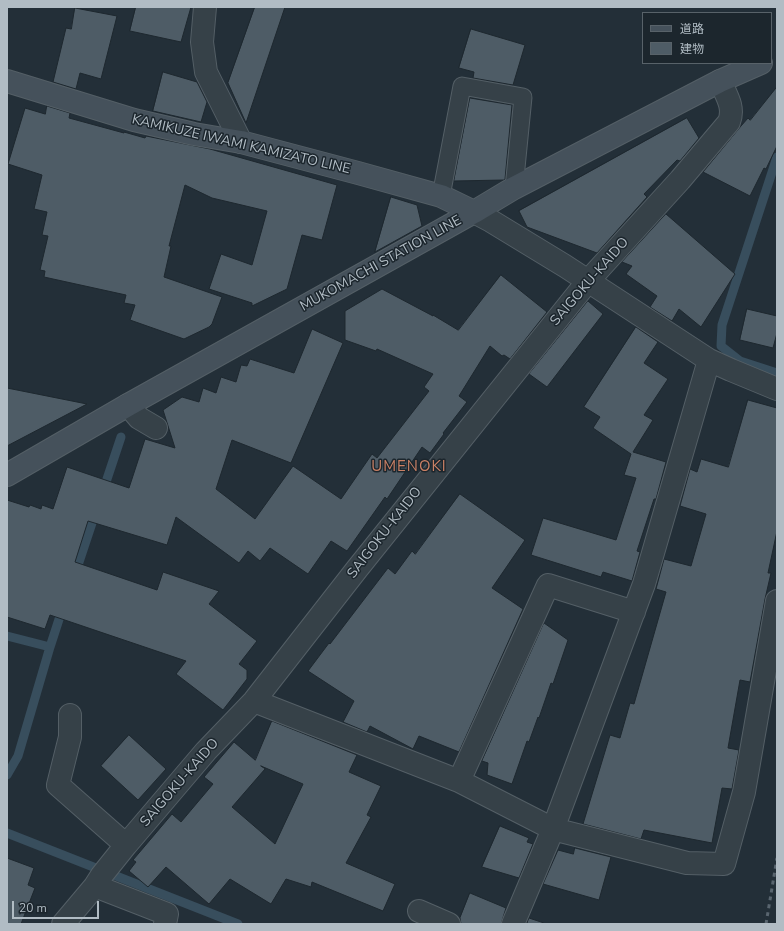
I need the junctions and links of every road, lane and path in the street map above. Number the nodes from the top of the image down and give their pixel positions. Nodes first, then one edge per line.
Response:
1 (205, 7) edge
2 (759, 64) edge
3 (7, 81) edge
4 (720, 81) junction
5 (241, 142) junction
6 (514, 188) junction
7 (440, 196) junction
8 (474, 212) junction
9 (588, 281) junction
10 (710, 360) junction
11 (777, 389) edge
12 (128, 406) junction
13 (156, 428) dead end
14 (7, 475) edge
15 (777, 601) edge
16 (634, 612) junction
17 (254, 701) junction
18 (70, 715) dead end
19 (459, 781) junction
20 (553, 829) junction
21 (126, 845) junction
22 (95, 886) junction
23 (419, 911) dead end
24 (62, 924) edge
25 (165, 924) edge
26 (449, 924) edge
27 (513, 924) edge

1 - 5 street
2 - 4 main road, MUKOMACHI STATION LINE
3 - 5 main road, KAMIKUZE IWAMI KAMIZATO LINE
4 - 6 main road, MUKOMACHI STATION LINE
4 - 9 street, SAIGOKU-KAIDO
5 - 7 main road, KAMIKUZE IWAMI KAMIZATO LINE
6 - 7 lane
6 - 8 main road, MUKOMACHI STATION LINE
7 - 8 main road, KAMIKUZE IWAMI KAMIZATO LINE
8 - 9 street
8 - 12 main road, MUKOMACHI STATION LINE
9 - 10 street
9 - 17 street, SAIGOKU-KAIDO
10 - 11 street
10 - 16 street
12 - 13 street
12 - 14 main road, MUKOMACHI STATION LINE
15 - 20 street
16 - 19 street
16 - 20 street
17 - 19 street
17 - 21 street, SAIGOKU-KAIDO
18 - 21 street
19 - 20 street
20 - 27 street
21 - 22 street, SAIGOKU-KAIDO
22 - 24 street, SAIGOKU-KAIDO
22 - 25 street
23 - 26 street

